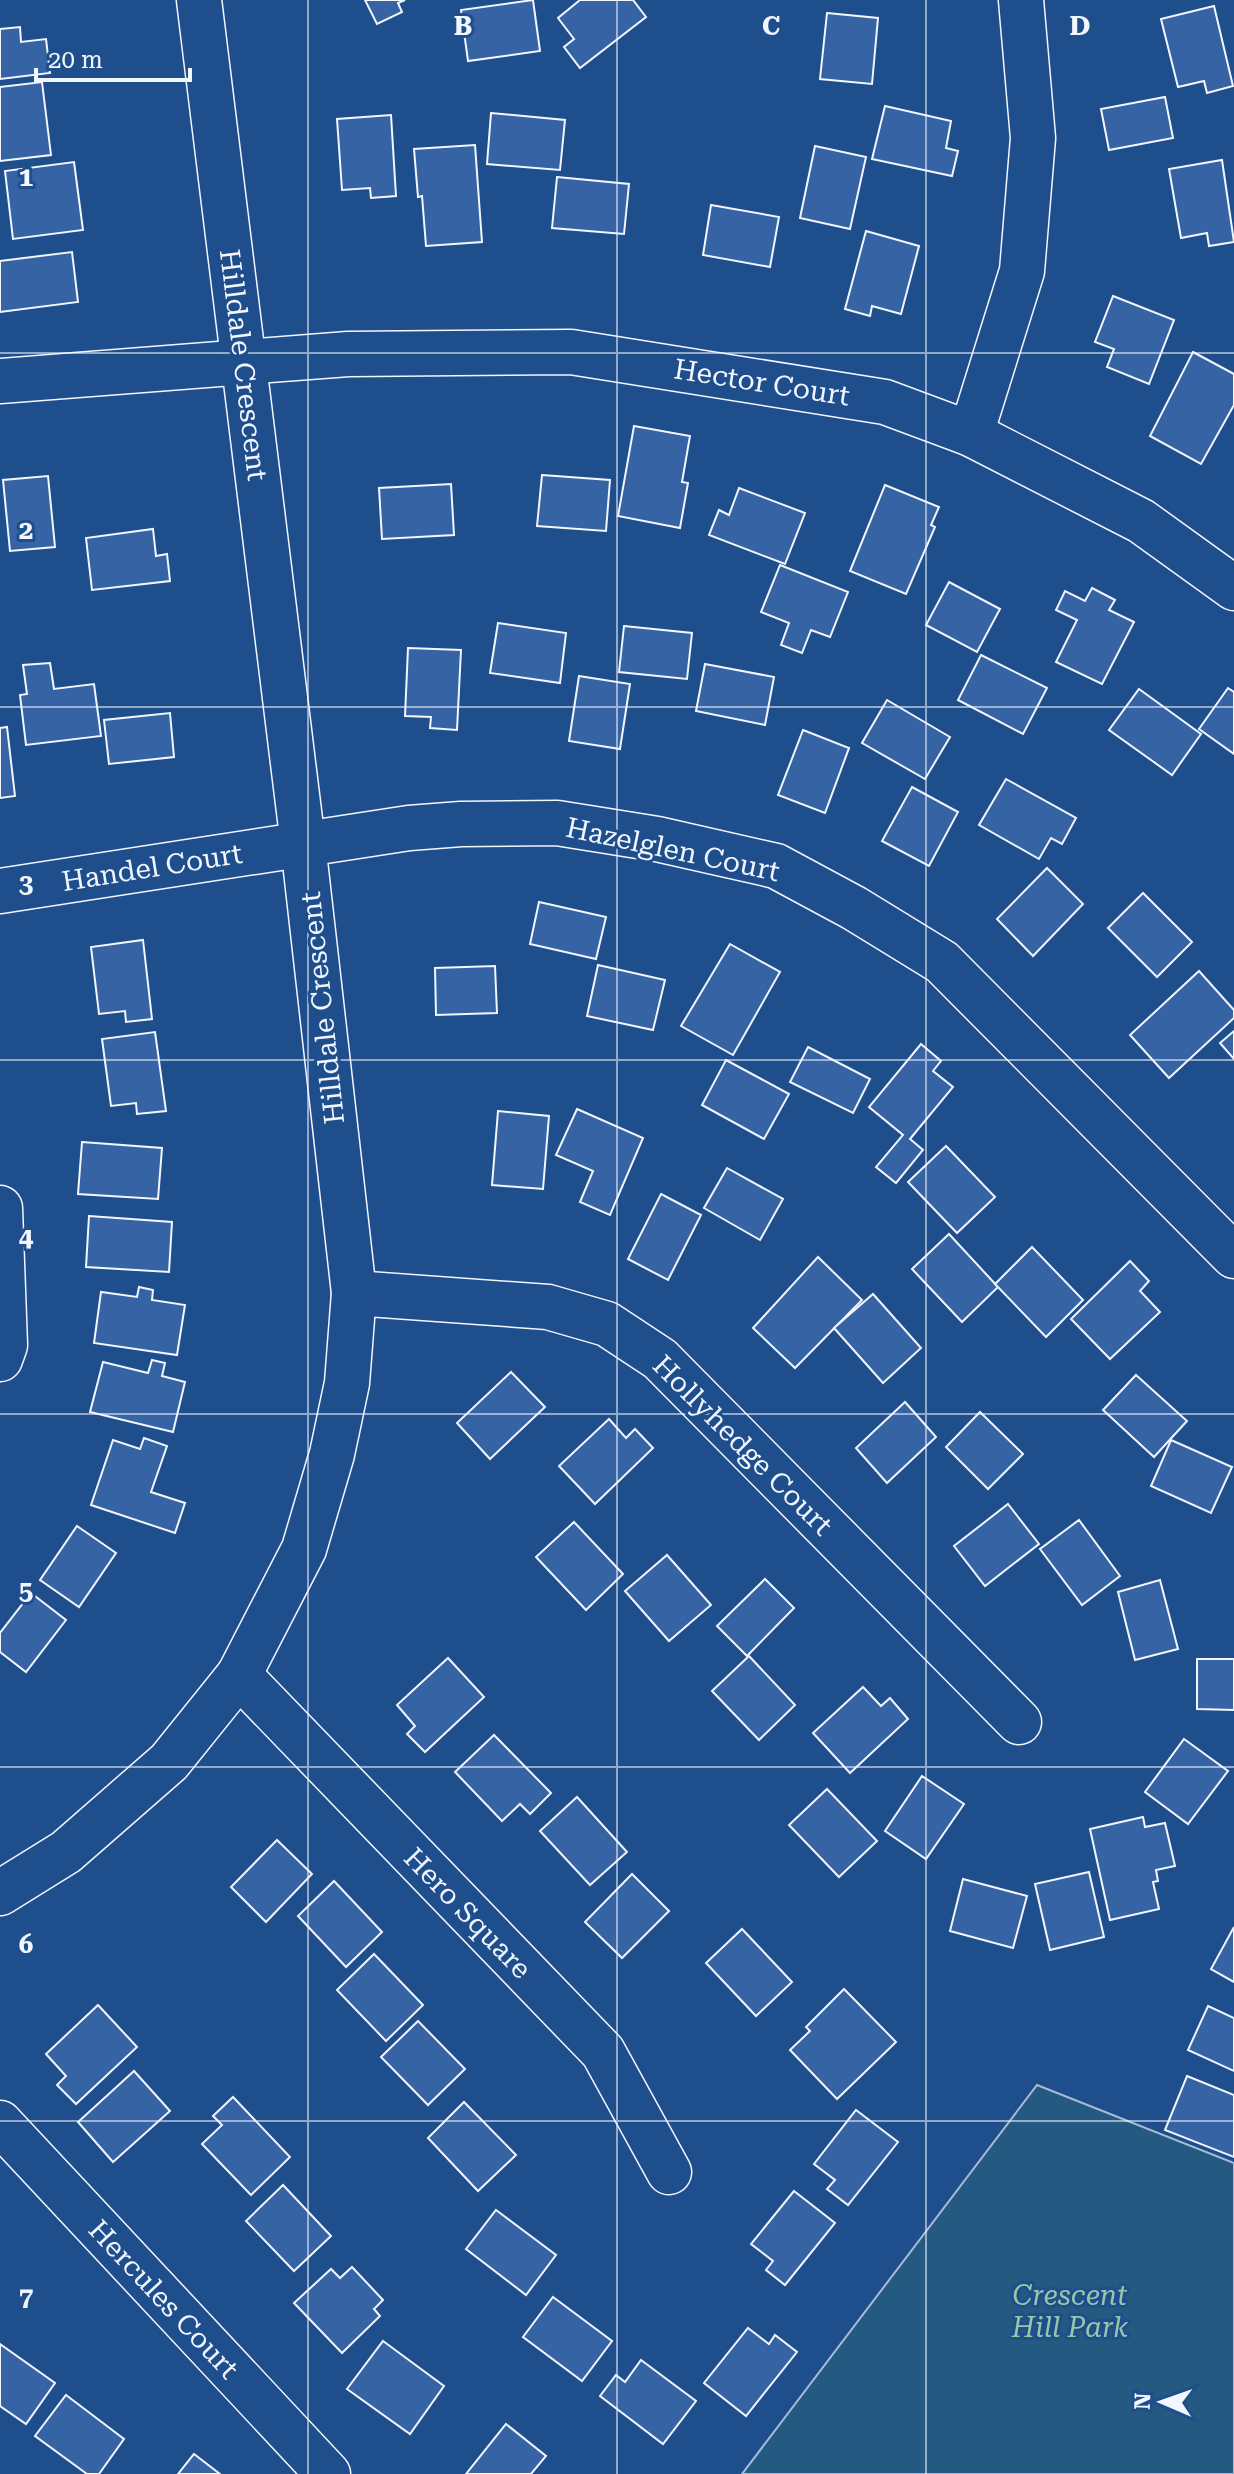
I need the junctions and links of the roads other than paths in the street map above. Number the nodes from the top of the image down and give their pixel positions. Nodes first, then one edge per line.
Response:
1 (199, 0) edge
2 (1021, 0) edge
3 (243, 361) junction
4 (0, 381) edge
5 (971, 434) junction
6 (1234, 588) edge
7 (303, 844) junction
8 (0, 891) edge
9 (0, 1208) edge
10 (1234, 1256) edge
11 (354, 1293) junction
12 (0, 1359) edge
13 (239, 1675) junction
14 (1019, 1722) dead end
15 (0, 1893) edge
16 (0, 2123) edge
17 (669, 2172) dead end
18 (328, 2474) edge

1 - 3 street, Hilldale Crescent
2 - 5 street
3 - 4 street, Hector Court
3 - 5 street, Hector Court
3 - 7 street, Hilldale Crescent
5 - 6 street, Hector Court
7 - 8 street, Handel Court
7 - 10 street, Hazelglen Court
7 - 11 street, Hilldale Crescent
9 - 12 street
11 - 13 street, Hilldale Crescent
11 - 14 street, Hollyhedge Court
13 - 15 street, Hilldale Crescent
13 - 17 street, Hero Square
16 - 18 street, Hercules Court

